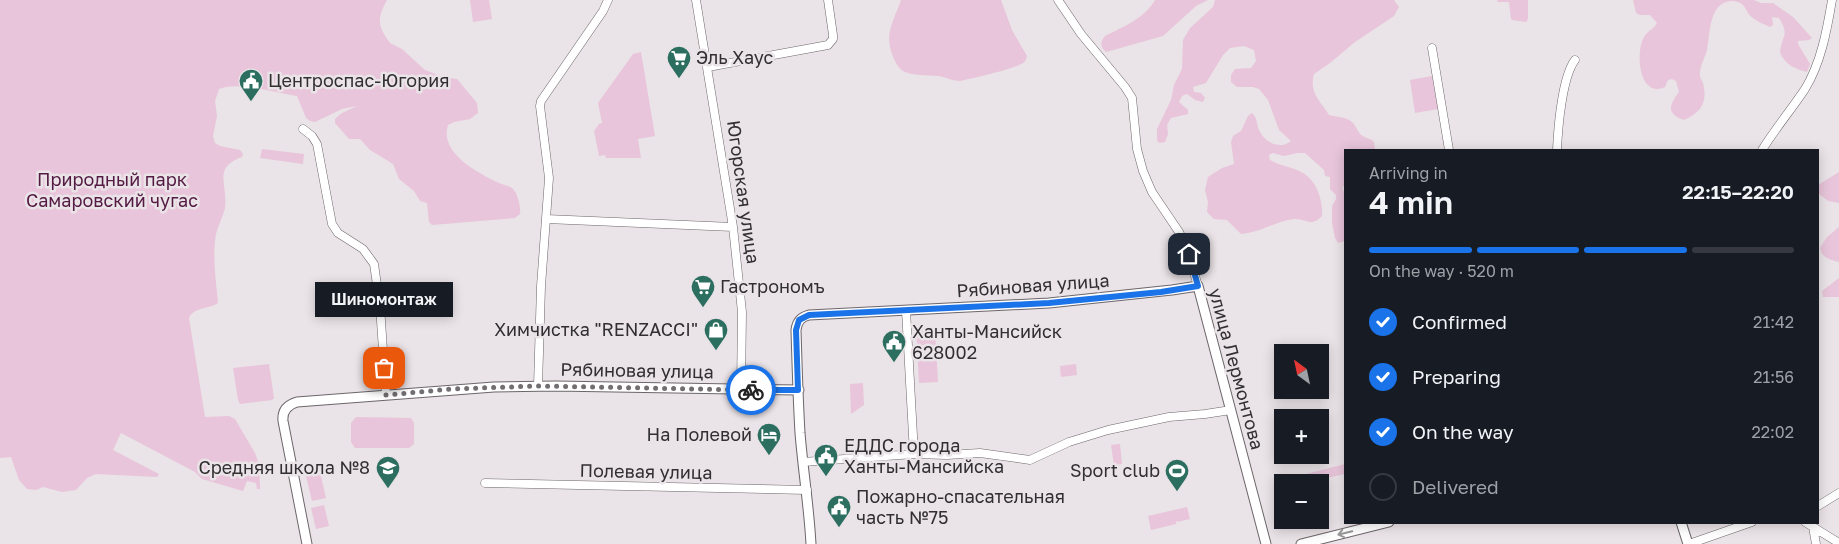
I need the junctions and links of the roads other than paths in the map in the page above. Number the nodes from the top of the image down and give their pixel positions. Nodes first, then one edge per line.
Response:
1 (608, 0) edge
2 (696, 0) edge
3 (828, 0) edge
4 (1058, 0) edge
5 (1832, 0) edge
6 (1432, 48) dead end
7 (1575, 60) dead end
8 (708, 67) junction
9 (303, 129) dead end
10 (1449, 149) edge
11 (1557, 149) edge
12 (1763, 149) edge
13 (546, 219) junction
14 (733, 227) junction
15 (1198, 286) junction
16 (906, 310) junction
17 (538, 386) junction
18 (741, 390) junction
19 (798, 390) junction
20 (386, 395) junction
21 (1230, 410) junction
22 (914, 454) junction
23 (803, 462) junction
24 (485, 484) dead end
25 (807, 490) junction
26 (1839, 493) edge
27 (1819, 505) edge
28 (1381, 524) edge
29 (1682, 524) edge
30 (1746, 524) edge
31 (1808, 524) edge
32 (1813, 527) junction
33 (1839, 543) edge
34 (307, 544) edge
35 (811, 544) edge
36 (1266, 544) edge
37 (1301, 544) edge
38 (1688, 544) edge
39 (1816, 544) edge

1 - 13 street
2 - 8 street, Югорская улица
3 - 8 street
4 - 15 street, улица Лермонтова
5 - 12 street
6 - 10 street
7 - 11 street
8 - 14 street, Югорская улица
9 - 20 street
13 - 14 street
13 - 17 street
14 - 18 street, Югорская улица
15 - 16 street, Рябиновая улица
15 - 21 street, улица Лермонтова
16 - 19 street, Рябиновая улица
16 - 22 street
17 - 18 street, Рябиновая улица
17 - 20 street, Рябиновая улица
18 - 19 street, Рябиновая улица
19 - 23 street
20 - 34 street, Рябиновая улица
21 - 22 street
21 - 36 street, улица Лермонтова
22 - 23 street
23 - 25 street
24 - 25 street, Полевая улица
25 - 35 street
26 - 27 street
28 -> 37 street
29 - 38 street
30 - 38 street
31 - 32 street
32 - 33 street
32 - 39 street

